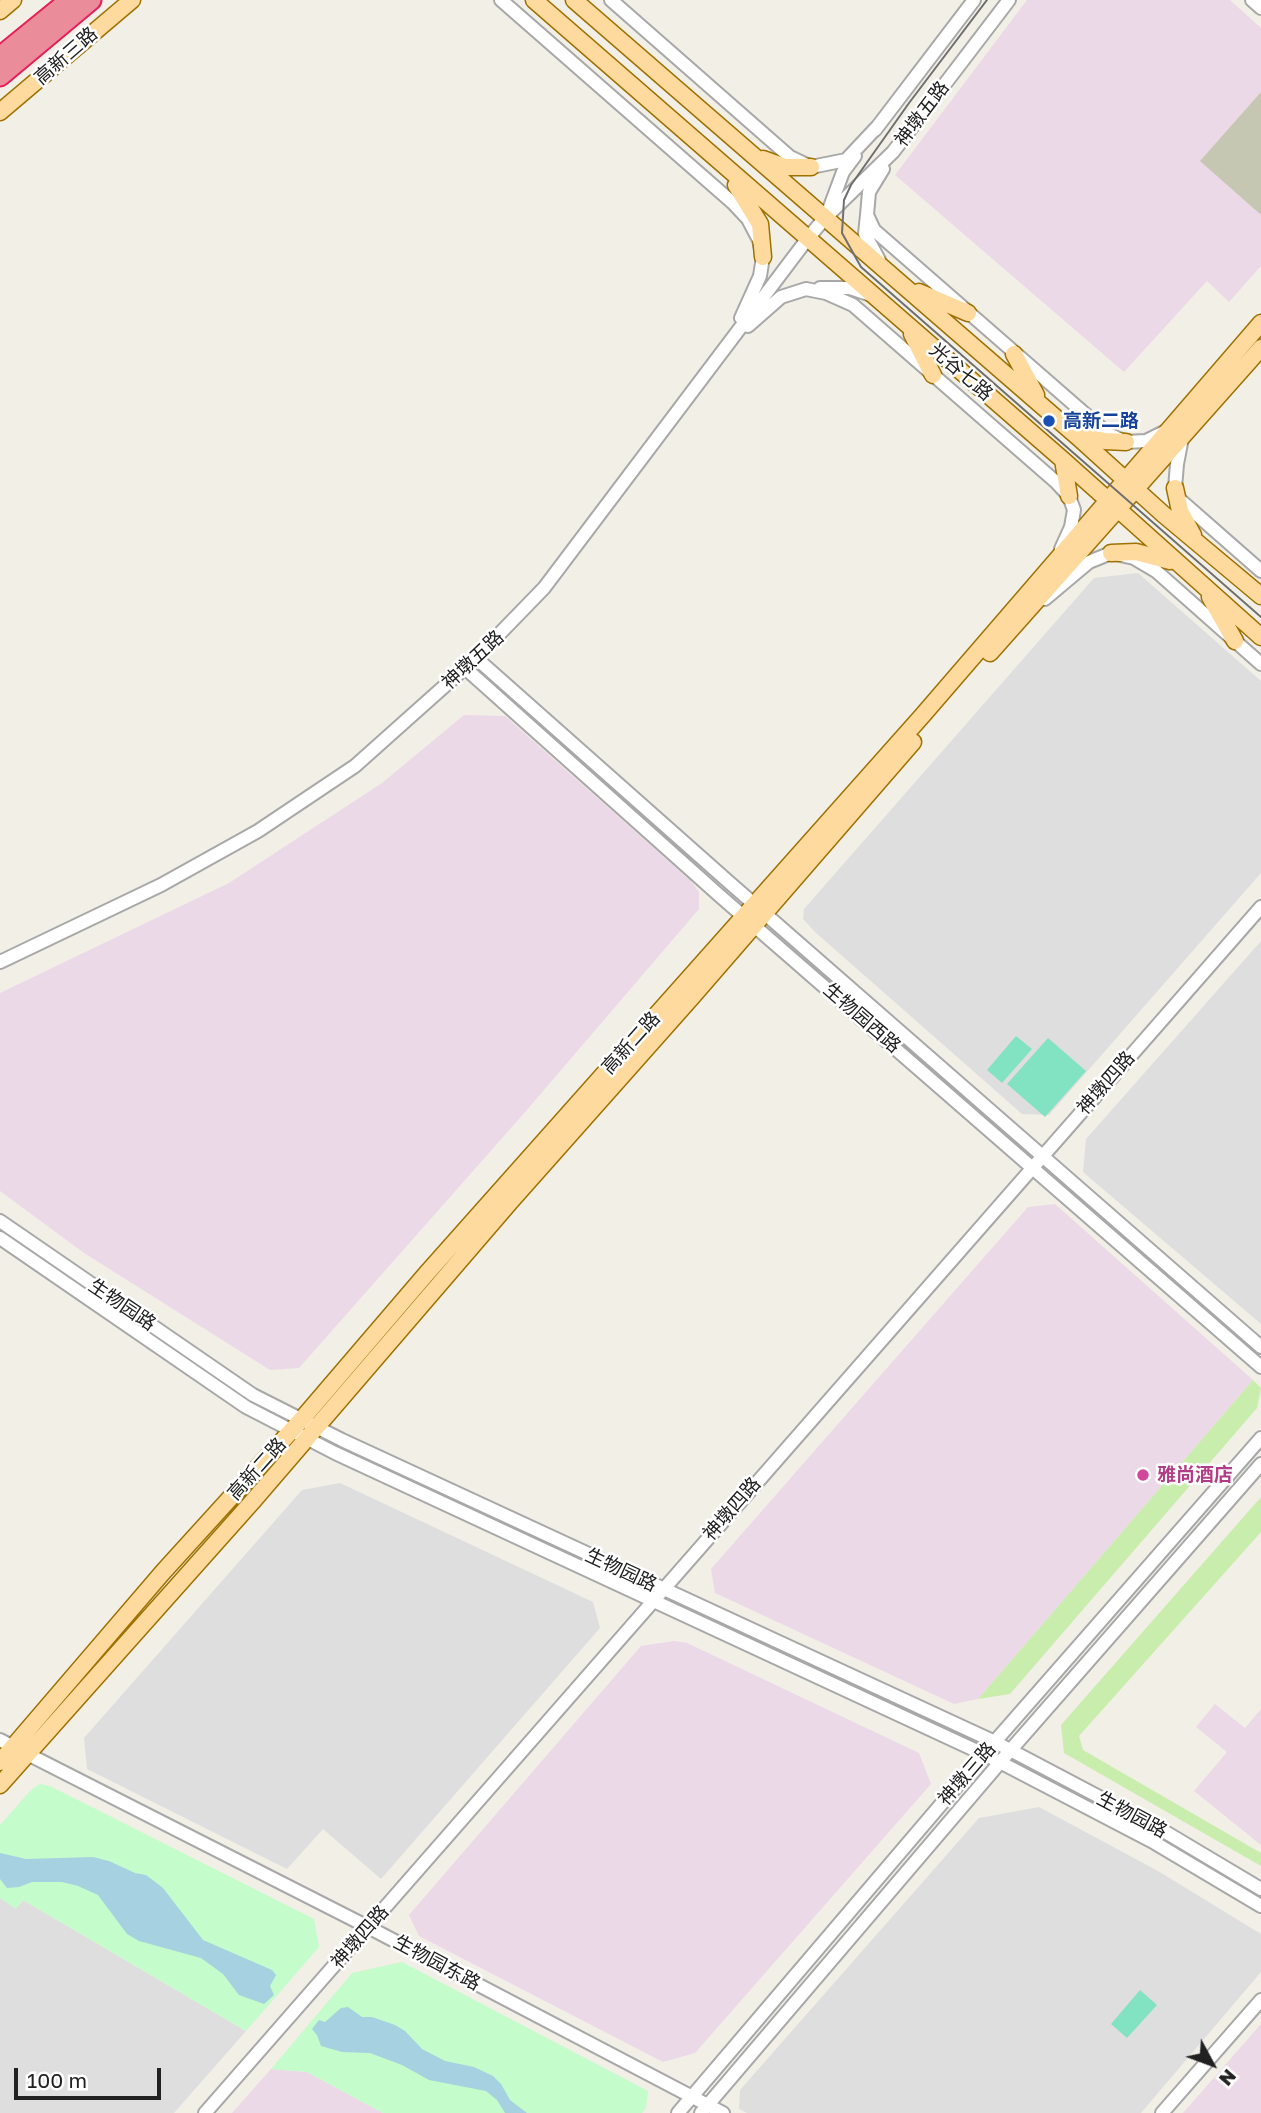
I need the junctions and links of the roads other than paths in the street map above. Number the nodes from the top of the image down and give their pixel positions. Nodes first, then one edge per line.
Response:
1 (13, 0) edge
2 (70, 0) edge
3 (91, 0) edge
4 (132, 0) edge
5 (501, 0) edge
6 (534, 0) edge
7 (574, 0) edge
8 (611, 0) edge
9 (974, 0) edge
10 (1009, 0) edge
11 (1252, 0) edge
12 (1261, 8) edge
13 (0, 11) edge
14 (0, 57) edge
15 (0, 76) edge
16 (0, 112) edge
17 (878, 126) junction
18 (893, 152) junction
19 (752, 155) junction
20 (723, 165) junction
21 (811, 167) junction
22 (867, 215) junction
23 (825, 218) junction
24 (807, 238) junction
25 (763, 257) junction
26 (887, 272) junction
27 (902, 284) junction
28 (806, 289) junction
29 (874, 296) junction
30 (968, 313) junction
31 (1261, 323) edge
32 (907, 325) junction
33 (730, 342) junction
34 (1261, 348) edge
35 (1014, 354) junction
36 (933, 375) junction
37 (1040, 404) junction
38 (1068, 428) junction
39 (1175, 434) junction
40 (1126, 442) junction
41 (1063, 460) junction
42 (1131, 485) junction
43 (1175, 488) junction
44 (1069, 496) junction
45 (1113, 505) junction
46 (1201, 545) junction
47 (1111, 554) junction
48 (1181, 565) junction
49 (1261, 571) edge
50 (1044, 574) junction
51 (1204, 586) junction
52 (1261, 596) edge
53 (1013, 627) junction
54 (1261, 636) edge
55 (1236, 641) junction
56 (477, 658) junction
57 (1261, 664) edge
58 (465, 668) junction
59 (1261, 907) edge
60 (754, 915) junction
61 (0, 962) edge
62 (1042, 1156) junction
63 (1031, 1168) junction
64 (0, 1221) edge
65 (0, 1238) edge
66 (1261, 1346) edge
67 (1261, 1367) edge
68 (297, 1425) junction
69 (312, 1433) junction
70 (1261, 1438) edge
71 (1261, 1464) edge
72 (662, 1589) junction
73 (653, 1601) junction
74 (995, 1742) junction
75 (7, 1743) edge
76 (1010, 1751) junction
77 (984, 1754) junction
78 (28, 1755) junction
79 (0, 1762) edge
80 (1000, 1763) junction
81 (0, 1785) edge
82 (1261, 1889) edge
83 (1261, 1906) edge
84 (368, 1927) junction
85 (1261, 2000) edge
86 (692, 2096) junction
87 (704, 2109) edge
88 (205, 2113) edge
89 (678, 2113) edge
90 (723, 2113) edge
91 (1162, 2113) edge

1 - 13 main road
2 - 14 highway, 高新三路
3 - 15 highway, 高新三路
4 - 16 main road, 高新三路
5 - 25 street
6 - 20 main road, 光谷七路
7 - 19 main road, 光谷七路
8 - 21 street
9 - 17 street, 神墩五路
10 - 18 street, 神墩五路
11 - 12 street
17 - 21 street
17 - 23 street, 神墩五路
18 - 22 street
18 - 23 street, 神墩五路
19 - 21 main road
19 - 23 main road, 光谷七路
20 - 24 main road, 光谷七路
20 - 25 main road
22 - 26 street
22 - 30 street
23 - 24 street, 神墩五路
23 - 26 main road, 光谷七路
24 - 29 main road, 光谷七路
24 - 33 street, 神墩五路
25 - 33 street
26 - 27 main road, 光谷七路
27 - 30 main road
27 - 37 main road, 光谷七路
28 - 29 street
28 - 33 street
28 - 36 street
29 - 32 main road, 光谷七路
30 - 35 street
31 - 39 main road, 高新二路
32 - 36 main road
32 - 41 main road, 光谷七路
33 - 56 street, 神墩五路
34 - 39 main road, 高新二路
35 - 37 main road
35 - 40 street
36 - 44 street
37 - 38 main road, 光谷七路
38 - 40 main road
38 - 42 main road, 光谷七路
39 - 40 street
39 - 42 main road, 高新二路
39 - 43 street
41 - 44 main road
41 - 45 main road, 光谷七路
42 - 45 main road, 高新二路
42 - 46 main road, 光谷七路
43 - 46 main road
43 - 49 street
44 - 50 street
45 - 48 main road, 光谷七路
45 - 50 main road, 高新二路
45 - 53 main road, 高新二路
46 - 52 main road, 光谷七路
47 - 48 main road
47 - 53 street
47 - 55 street
48 - 51 main road, 光谷七路
50 - 60 main road, 高新二路
51 - 54 main road, 光谷七路
51 - 55 main road
53 - 60 main road, 高新二路
55 - 57 street
56 - 58 street, 神墩五路
56 - 60 street, 生物园西路
58 - 60 street, 生物园西路
58 - 61 street, 神墩五路
59 - 62 street, 神墩四路
60 - 62 street, 生物园西路
60 - 63 street, 生物园西路
60 - 68 main road, 高新二路
60 - 69 main road, 高新二路
62 - 63 street, 神墩四路
62 - 66 street, 生物园西路
63 - 67 street, 生物园西路
63 - 72 street, 神墩四路
64 - 68 street, 生物园路
65 - 68 street, 生物园路
68 - 69 street, 生物园路
68 - 75 main road, 高新二路
69 - 72 street, 生物园路
69 - 73 street, 生物园路
69 - 78 main road, 高新二路
70 - 74 street, 神墩三路
71 - 76 street, 神墩三路
72 - 73 street, 神墩四路
72 - 74 street, 生物园路
73 - 77 street, 生物园路
73 - 84 street, 神墩四路
74 - 76 street, 生物园路
74 - 77 street, 神墩三路
75 - 78 street, 生物园东路
75 - 79 main road, 高新二路
76 - 80 street, 神墩三路
76 - 82 street, 生物园路
77 - 80 street, 生物园路
77 - 86 street, 神墩三路
78 - 81 main road, 高新二路
78 - 84 street, 生物园东路
80 - 83 street, 生物园路
80 - 87 street, 神墩三路
84 - 86 street, 生物园东路
84 - 88 street, 神墩四路
85 - 91 street
86 - 87 street, 生物园东路
86 - 89 street, 神墩三路
87 - 90 street, 生物园东路

